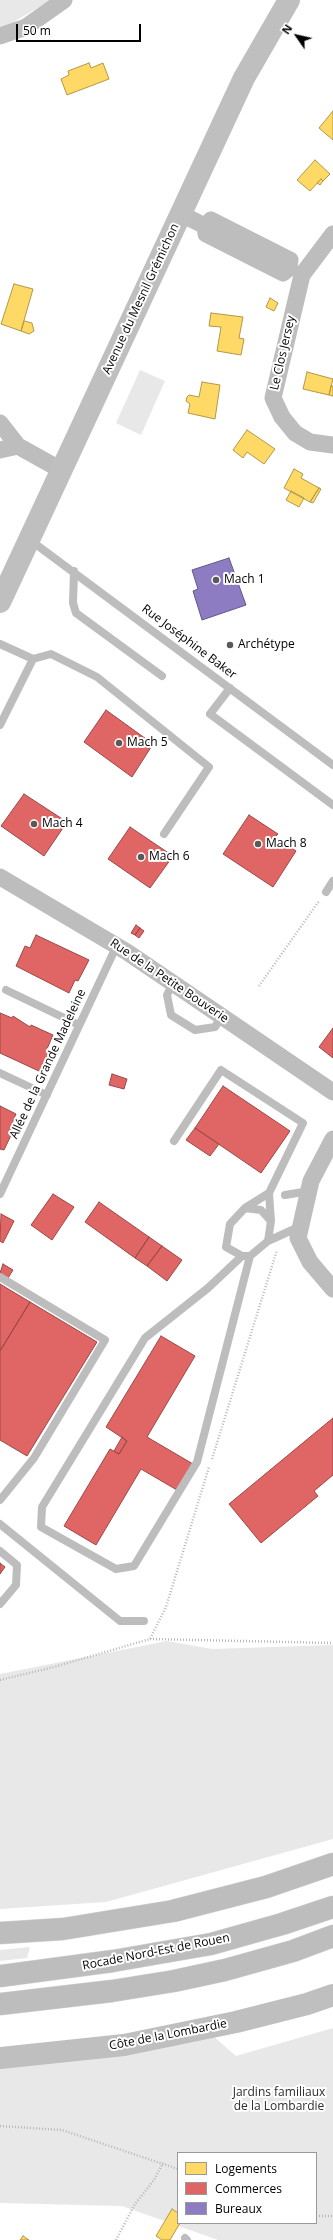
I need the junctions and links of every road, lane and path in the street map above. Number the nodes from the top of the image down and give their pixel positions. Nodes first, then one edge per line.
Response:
1 (64, 0) edge
2 (289, 0) edge
3 (0, 36) edge
4 (181, 214) junction
5 (333, 234) edge
6 (296, 272) junction
7 (0, 423) edge
8 (18, 446) junction
9 (333, 446) edge
10 (0, 450) edge
11 (61, 470) junction
12 (29, 539) junction
13 (74, 571) junction
14 (0, 602) edge
15 (0, 644) edge
16 (33, 659) junction
17 (162, 676) dead end
18 (230, 688) junction
19 (0, 725) edge
20 (331, 761) edge
21 (333, 805) edge
22 (164, 834) dead end
23 (0, 877) edge
24 (333, 881) edge
25 (326, 892) joint
26 (117, 945) junction
27 (173, 983) junction
28 (259, 986) dead end
29 (6, 990) dead end
30 (222, 1016) junction
31 (79, 1025) junction
32 (0, 1073) edge
33 (333, 1092) edge
34 (47, 1095) junction
35 (333, 1139) edge
36 (174, 1141) dead end
37 (309, 1190) junction
38 (269, 1193) junction
39 (0, 1194) edge
40 (285, 1195) dead end
41 (245, 1208) junction
42 (271, 1221) junction
43 (301, 1226) junction
44 (268, 1241) junction
45 (246, 1256) junction
46 (0, 1277) edge
47 (333, 1289) edge
48 (0, 1500) edge
49 (0, 1524) edge
50 (0, 1551) edge
51 (0, 1604) edge
52 (144, 1621) dead end
53 (150, 1639) dead end
54 (333, 1643) edge
55 (333, 1864) edge
56 (333, 1907) edge
57 (0, 1933) edge
58 (333, 1936) edge
59 (0, 1976) edge
60 (333, 1994) edge
61 (0, 2004) edge
62 (0, 2058) edge
63 (0, 2126) edge
64 (163, 2163) junction
65 (177, 2169) edge
66 (317, 2216) edge
67 (333, 2216) edge
68 (116, 2240) edge

1 - 3 street
2 - 4 street, Avenue du Mesnil Grémichon
4 - 6 street
4 - 11 street, Avenue du Mesnil Grémichon
5 - 6 street, Le Clos Jersey
6 - 9 street, Le Clos Jersey
7 - 8 street
8 - 10 street
8 - 11 street
11 - 12 street, Avenue du Mesnil Grémichon
12 - 13 lane, Rue Joséphine Baker
12 - 14 street, Avenue du Mesnil Grémichon
13 - 17 lane
13 - 18 lane, Rue Joséphine Baker
15 - 16 lane
16 - 19 lane
16 - 22 lane
18 - 20 lane, Rue Joséphine Baker
18 - 21 lane
23 - 26 street, Rue de la Petite Bouverie
24 - 25 lane
25 - 28 path
26 - 27 street, Rue de la Petite Bouverie
26 - 31 lane, Allée de la Grande Madeleine
27 - 30 street, Rue de la Petite Bouverie
27 - 30 lane
29 - 31 lane
30 - 33 street, Rue de la Petite Bouverie
31 - 34 lane, Allée de la Grande Madeleine
32 - 34 lane
34 - 39 lane, Allée de la Grande Madeleine
35 - 37 street
36 - 38 lane
37 - 40 lane
37 - 43 street
38 - 41 lane
38 - 42 lane
41 - 42 lane
41 - 45 lane
42 - 44 lane
43 - 44 lane
43 - 47 street
44 - 45 lane
45 - 45 lane
46 - 48 lane
49 - 52 lane
50 - 51 lane
53 - 54 path
55 - 57 highway
56 - 59 highway, Rocade Nord-Est de Rouen
58 - 61 highway
60 - 62 street, Côte de la Lombardie
63 - 64 path
64 - 65 path
64 - 68 path
66 - 67 path

